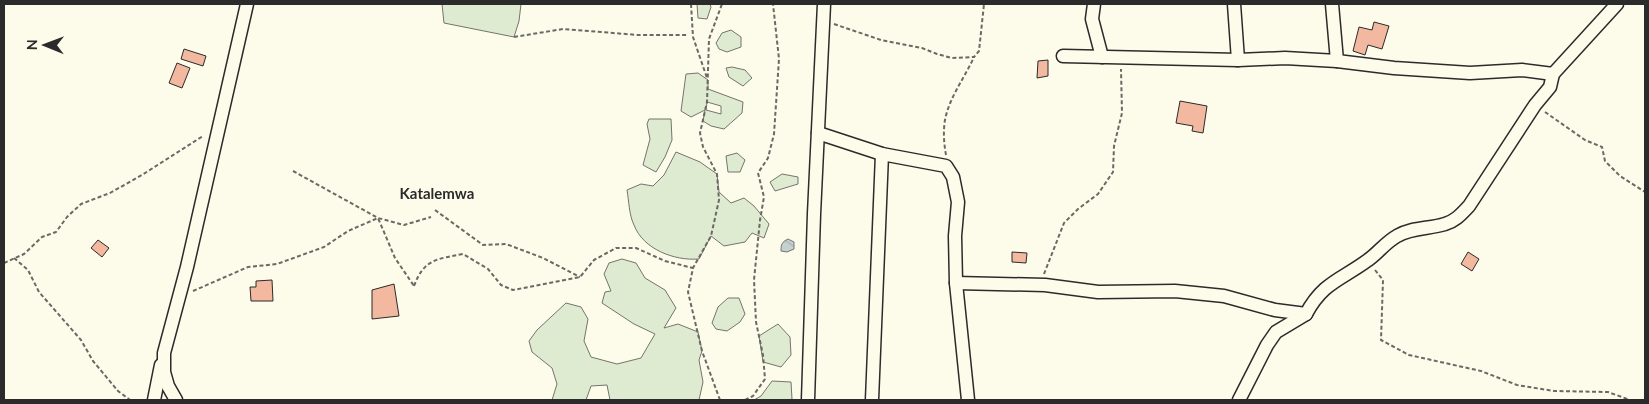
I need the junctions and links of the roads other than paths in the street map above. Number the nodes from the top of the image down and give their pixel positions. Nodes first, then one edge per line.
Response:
1 (247, 4) edge
2 (824, 4) edge
3 (1094, 4) edge
4 (1234, 4) edge
5 (1332, 4) edge
6 (1617, 4) edge
7 (1063, 56) dead end
8 (1102, 57) junction
9 (1238, 60) junction
10 (1337, 62) junction
11 (1553, 74) junction
12 (818, 133) junction
13 (882, 154) junction
14 (956, 283) junction
15 (1306, 314) junction
16 (164, 353) junction
17 (154, 400) edge
18 (176, 400) edge
19 (808, 400) edge
20 (872, 400) edge
21 (968, 400) edge
22 (1239, 400) edge

1 - 16 street
2 - 12 street
3 - 8 street
4 - 9 street
5 - 10 street
6 - 11 street
7 - 8 street
8 - 9 street
9 - 10 street
10 - 11 street
11 - 15 street
12 - 13 street
12 - 19 street
13 - 14 street
13 - 20 street
14 - 15 street
14 - 21 street
15 - 22 street
16 - 17 street
16 - 18 street

